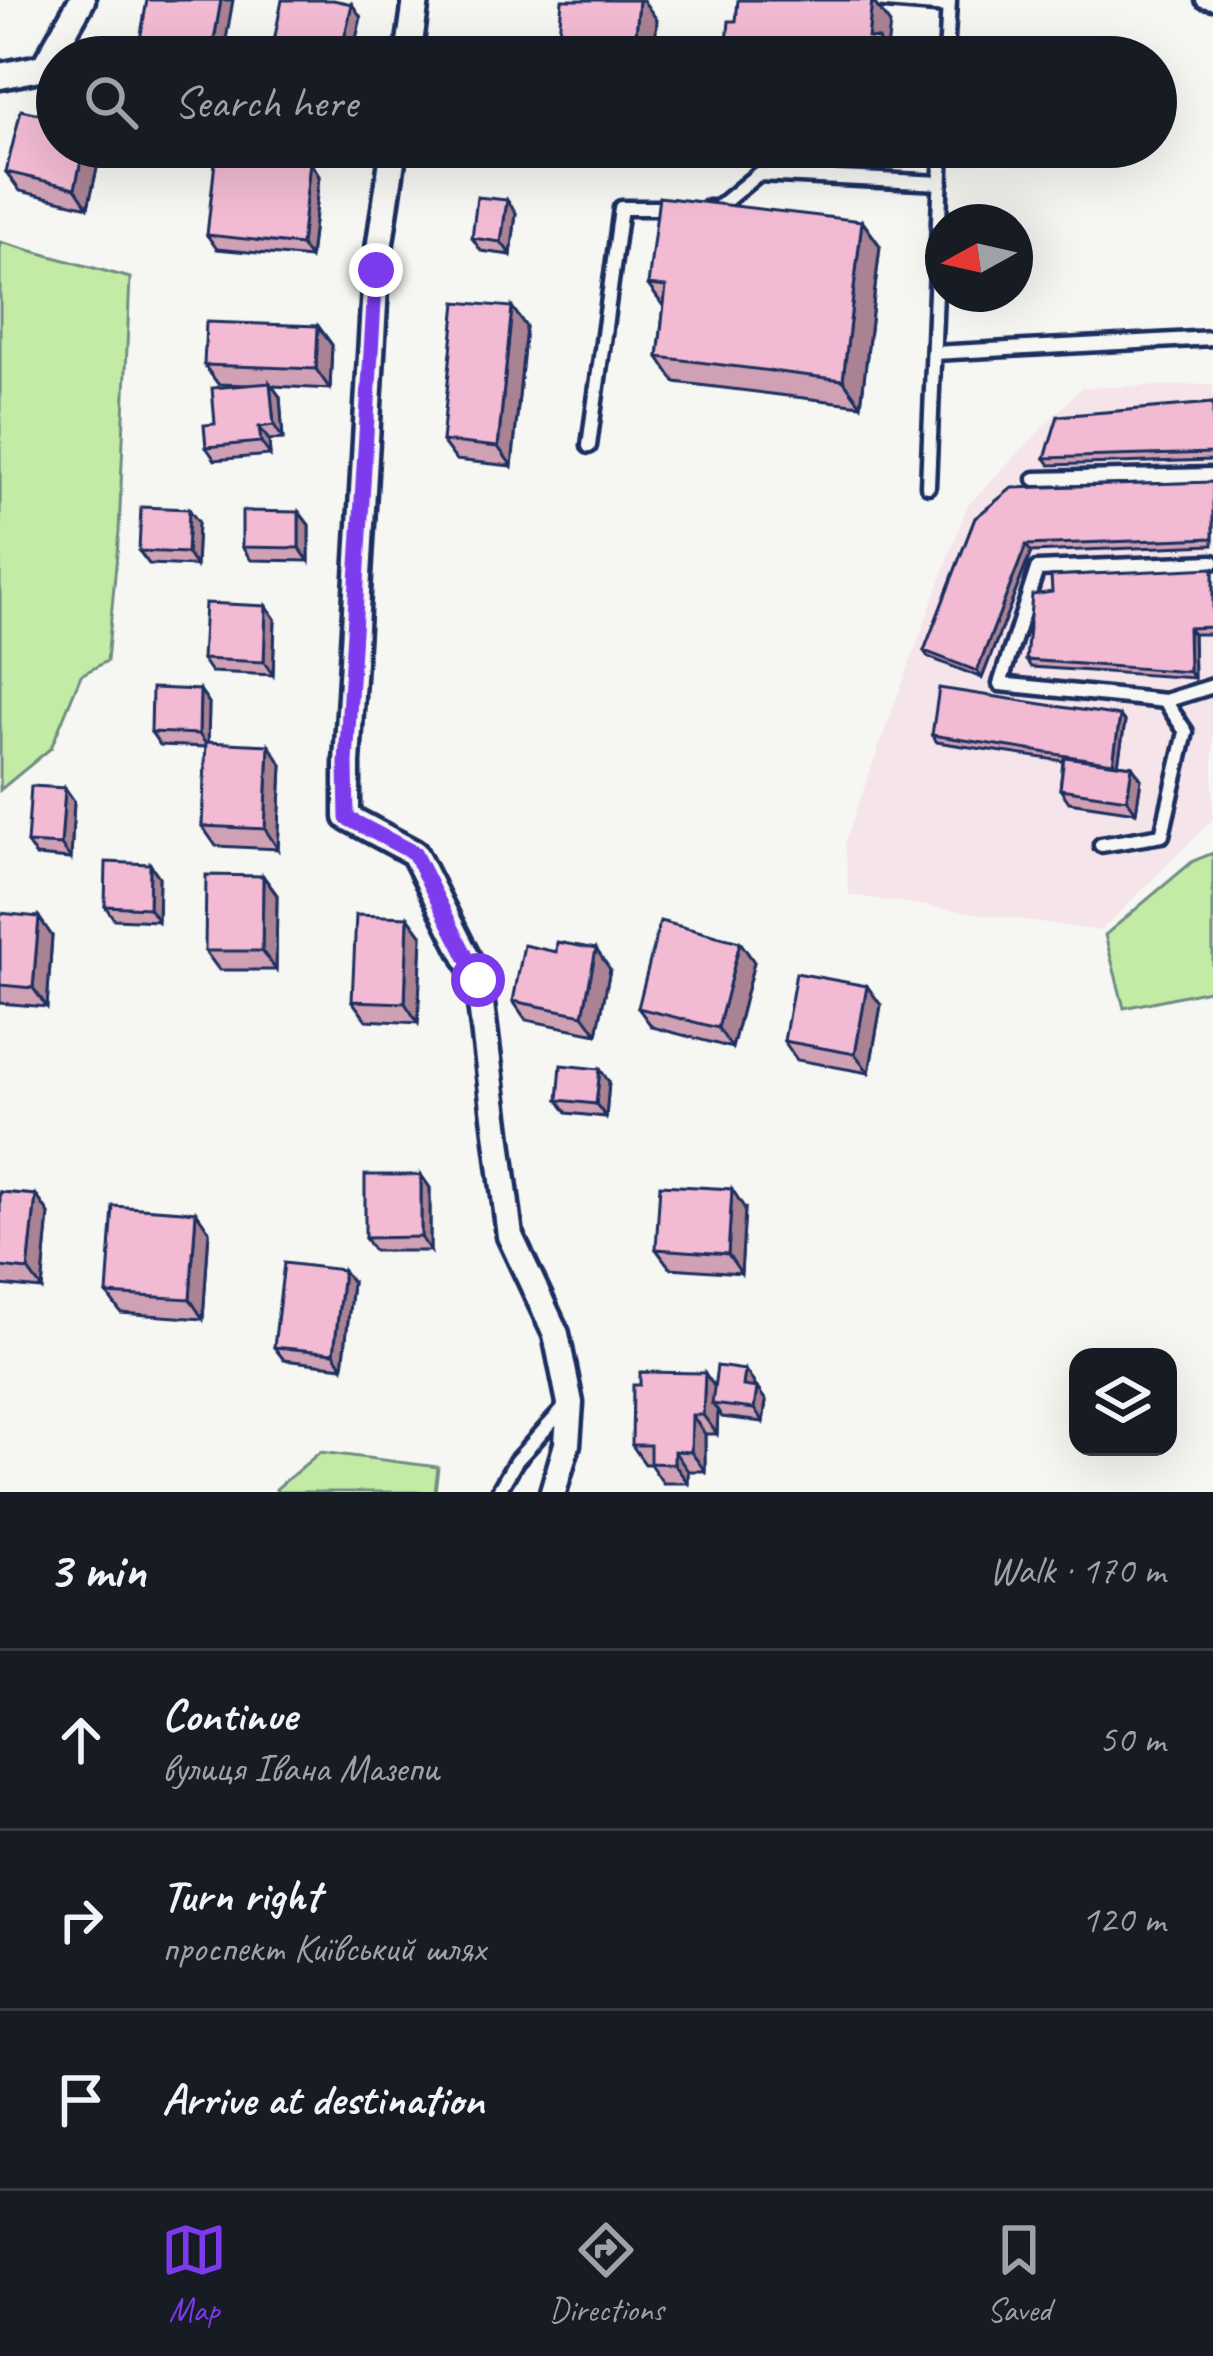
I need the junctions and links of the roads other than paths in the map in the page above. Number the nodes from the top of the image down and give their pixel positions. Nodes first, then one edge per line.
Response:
1 (82, 0) edge
2 (416, 0) edge
3 (873, 0) edge
4 (1203, 0) edge
5 (1213, 2) edge
6 (948, 3) edge
7 (62, 36) edge
8 (411, 36) edge
9 (947, 36) edge
10 (36, 69) edge
11 (0, 76) edge
12 (391, 168) edge
13 (942, 168) edge
14 (941, 183) junction
15 (1213, 338) edge
16 (934, 353) junction
17 (589, 446) dead end
18 (1213, 475) edge
19 (1035, 479) dead end
20 (928, 486) dead end
21 (1213, 562) edge
22 (1213, 686) edge
23 (1165, 700) junction
24 (1101, 844) dead end
25 (569, 1403) junction
26 (498, 1492) edge
27 (553, 1492) edge

1 - 7 street
2 - 8 street
3 - 6 lane
4 - 5 lane
6 - 9 lane
10 - 11 street
12 - 25 street
13 - 14 lane
14 - 16 lane
14 - 17 lane
15 - 16 lane
16 - 20 lane
18 - 19 lane
21 - 23 lane
22 - 23 lane
23 - 24 lane
25 - 26 lane
25 - 27 street

